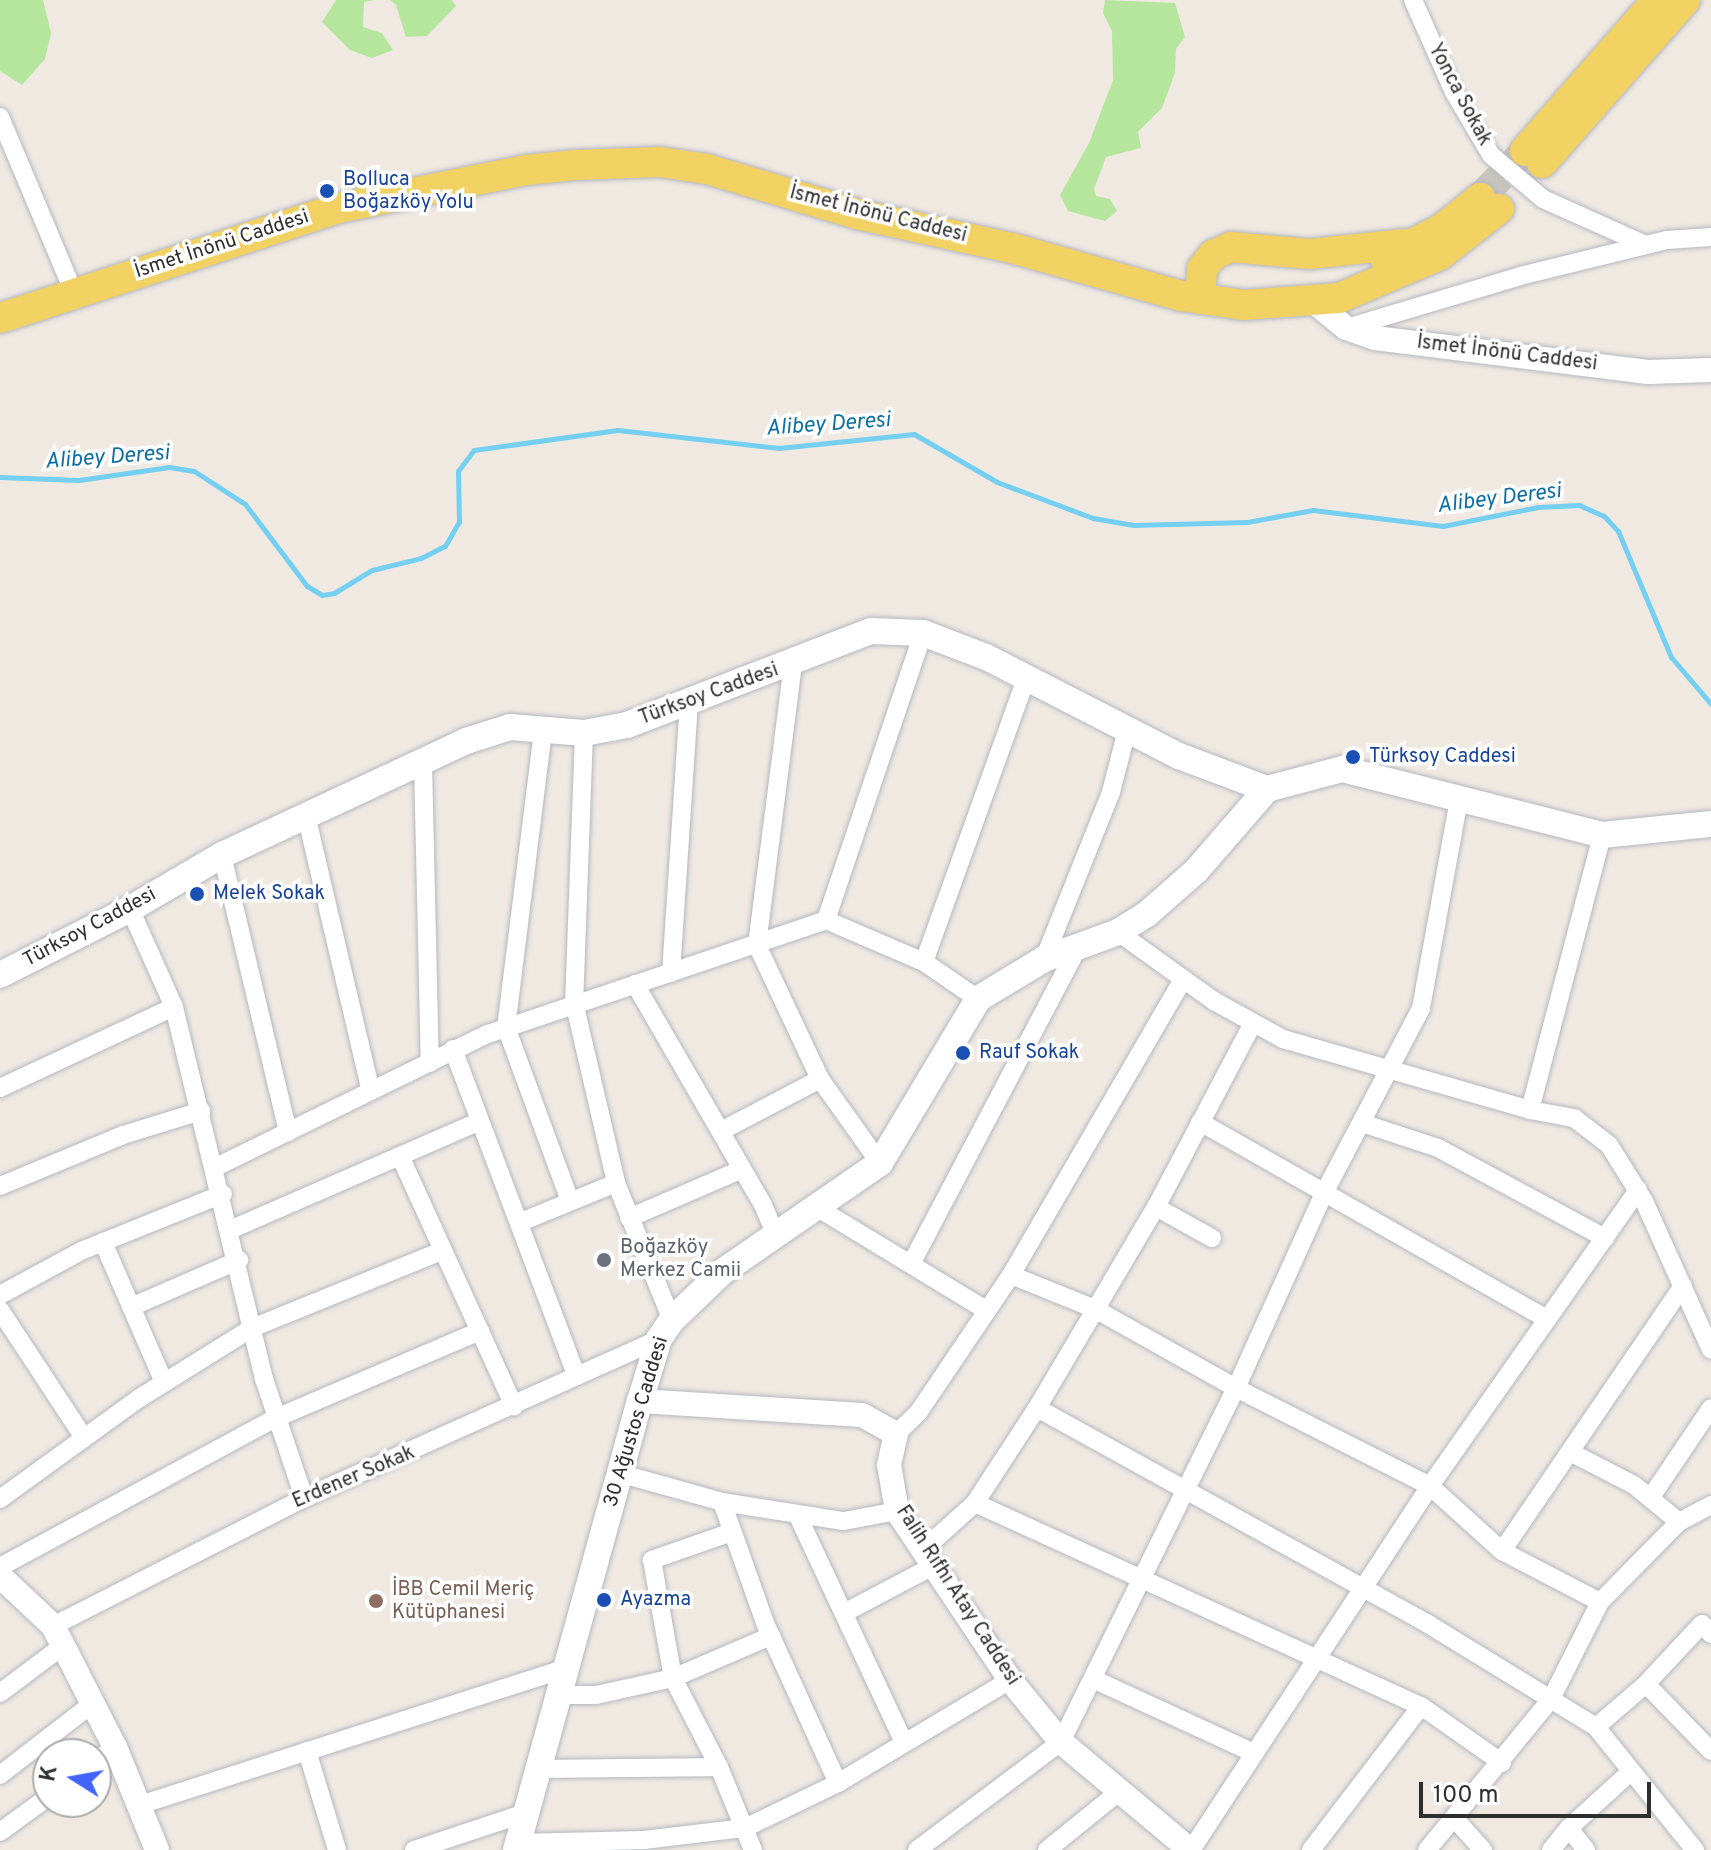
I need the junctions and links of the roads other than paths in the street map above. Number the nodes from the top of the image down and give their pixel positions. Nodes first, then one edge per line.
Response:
1 (1413, 0) edge
2 (1657, 0) edge
3 (1685, 0) edge
4 (0, 117) edge
5 (1711, 237) edge
6 (1420, 240) junction
7 (1646, 245) junction
8 (1199, 290) junction
9 (74, 293) junction
10 (1308, 293) junction
11 (0, 318) edge
12 (1346, 328) junction
13 (1711, 370) edge
14 (923, 633) junction
15 (793, 664) junction
16 (1026, 678) junction
17 (689, 703) junction
18 (1127, 730) junction
19 (543, 731) junction
20 (584, 733) junction
21 (423, 763) junction
22 (1267, 789) junction
23 (1459, 799) junction
24 (307, 819) junction
25 (1711, 824) edge
26 (1602, 835) junction
27 (222, 855) junction
28 (130, 909) junction
29 (826, 920) junction
30 (1118, 932) junction
31 (757, 945) junction
32 (1078, 947) junction
33 (1044, 959) junction
34 (924, 962) junction
35 (671, 973) junction
36 (0, 975) edge
37 (1183, 979) junction
38 (635, 984) junction
39 (978, 999) junction
40 (574, 1002) junction
41 (174, 1007) junction
42 (1253, 1023) junction
43 (506, 1027) junction
44 (453, 1049) junction
45 (430, 1063) junction
46 (1391, 1070) junction
47 (820, 1079) junction
48 (0, 1088) edge
49 (371, 1091) junction
50 (1530, 1110) junction
51 (201, 1111) junction
52 (480, 1121) junction
53 (1200, 1122) junction
54 (1365, 1124) junction
55 (721, 1131) junction
56 (288, 1132) junction
57 (401, 1158) junction
58 (880, 1163) junction
59 (216, 1167) junction
60 (742, 1169) junction
61 (616, 1183) junction
62 (0, 1186) edge
63 (1638, 1190) junction
64 (223, 1194) junction
65 (1323, 1195) junction
66 (570, 1201) junction
67 (1156, 1207) junction
68 (818, 1208) junction
69 (629, 1218) junction
70 (521, 1222) junction
71 (232, 1229) junction
72 (776, 1236) junction
73 (1212, 1238) dead end
74 (1605, 1238) junction
75 (103, 1242) junction
76 (442, 1251) junction
77 (239, 1260) junction
78 (911, 1264) junction
79 (1011, 1275) junction
80 (1683, 1286) junction
81 (0, 1295) edge
82 (131, 1307) junction
83 (1095, 1309) junction
84 (0, 1310) edge
85 (986, 1310) junction
86 (1547, 1319) junction
87 (252, 1328) junction
88 (665, 1330) junction
89 (480, 1331) junction
90 (1711, 1350) edge
91 (576, 1375) junction
92 (164, 1382) junction
93 (1236, 1388) junction
94 (640, 1401) junction
95 (514, 1406) junction
96 (1037, 1408) junction
97 (1711, 1408) edge
98 (276, 1418) junction
99 (896, 1434) junction
100 (84, 1438) junction
101 (1570, 1452) junction
102 (619, 1473) junction
103 (1430, 1486) junction
104 (1186, 1489) junction
105 (1651, 1497) junction
106 (304, 1498) junction
107 (0, 1499) edge
108 (722, 1502) junction
109 (975, 1503) junction
110 (1711, 1505) edge
111 (897, 1511) junction
112 (797, 1514) junction
113 (1679, 1522) junction
114 (729, 1533) junction
115 (1502, 1551) junction
116 (928, 1558) junction
117 (4, 1582) edge
118 (1141, 1582) junction
119 (1363, 1587) junction
120 (1600, 1602) junction
121 (844, 1613) junction
122 (1708, 1624) edge
123 (58, 1636) junction
124 (771, 1636) junction
125 (1316, 1659) junction
126 (569, 1667) junction
127 (673, 1678) junction
128 (1093, 1679) junction
129 (1010, 1680) junction
130 (1646, 1684) junction
131 (0, 1693) edge
132 (563, 1695) junction
133 (1551, 1699) junction
134 (93, 1703) junction
135 (1421, 1706) junction
136 (1596, 1727) junction
137 (101, 1738) edge
138 (904, 1742) junction
139 (1061, 1742) junction
140 (307, 1751) junction
141 (1711, 1751) edge
142 (1254, 1753) junction
143 (1502, 1763) junction
144 (112, 1764) edge
145 (719, 1767) junction
146 (541, 1769) junction
147 (1629, 1773) junction
148 (0, 1775) edge
149 (838, 1783) junction
150 (1121, 1790) junction
151 (140, 1805) junction
152 (32, 1809) edge
153 (528, 1812) junction
154 (1455, 1819) junction
155 (745, 1828) junction
156 (1569, 1828) junction
157 (0, 1832) edge
158 (517, 1847) edge
159 (157, 1850) edge
160 (337, 1850) edge
161 (414, 1850) edge
162 (753, 1850) edge
163 (917, 1850) edge
164 (1047, 1850) edge
165 (1190, 1850) edge
166 (1311, 1850) edge
167 (1427, 1850) edge
168 (1483, 1850) edge
169 (1551, 1850) edge
170 (1586, 1850) edge
171 (1695, 1850) edge

1 - 7 street, Yonca Sokak
2 - 3 main road
4 - 9 street
5 - 7 street
6 - 8 main road
6 - 10 main road
6 - 10 main road
7 - 12 street
8 - 9 main road, İsmet İnönü Caddesi
8 - 10 main road, İsmet İnönü Caddesi
9 - 11 main road, İsmet İnönü Caddesi
10 - 12 street, İsmet İnönü Caddesi
12 - 13 street, İsmet İnönü Caddesi
14 - 15 main road, Türksoy Caddesi
14 - 16 main road, Türksoy Caddesi
14 - 29 street
15 - 17 main road, Türksoy Caddesi
15 - 31 street
16 - 18 main road, Türksoy Caddesi
16 - 34 street
17 - 20 main road, Türksoy Caddesi
17 - 35 street
18 - 22 main road, Türksoy Caddesi
18 - 33 street
19 - 20 main road, Türksoy Caddesi
19 - 21 main road, Türksoy Caddesi
19 - 43 street
20 - 40 street
21 - 24 main road, Türksoy Caddesi
21 - 45 street
22 - 23 main road
22 - 30 main road, 30 Ağustos Caddesi
23 - 26 main road
23 - 46 street
24 - 27 main road, Türksoy Caddesi
24 - 49 street
25 - 26 main road
26 - 50 street
27 - 28 main road, Türksoy Caddesi
27 - 56 street
28 - 36 main road, Türksoy Caddesi
28 - 41 street
29 - 31 street
29 - 34 street
30 - 32 main road, 30 Ağustos Caddesi
30 - 37 street
31 - 35 street
31 - 47 street
32 - 33 main road, 30 Ağustos Caddesi
32 - 78 street
33 - 39 main road, 30 Ağustos Caddesi
34 - 39 street
35 - 38 street
37 - 42 street
37 - 79 street
38 - 40 street
38 - 55 street
39 - 58 main road, 30 Ağustos Caddesi
40 - 43 street
40 - 61 street
41 - 48 street
41 - 51 street
42 - 46 street
42 - 53 street
43 - 44 street
43 - 66 street
44 - 45 street
44 - 52 street
45 - 49 street
46 - 50 street
46 - 54 street
47 - 55 street
47 - 58 street
49 - 56 street
50 - 63 street
51 - 59 street
51 - 62 street
52 - 57 street
52 - 70 street
53 - 65 street
53 - 67 street
54 - 65 street
54 - 74 street
55 - 60 street
56 - 59 street
57 - 71 street
57 - 76 street
58 - 68 main road, 30 Ağustos Caddesi
59 - 64 street
60 - 69 street
60 - 72 street
61 - 66 street
61 - 69 street
63 - 74 street
63 - 80 street
64 - 71 street
64 - 75 street
65 - 86 street
65 - 93 street
66 - 70 street
67 - 73 street
67 - 83 street
68 - 72 main road, 30 Ağustos Caddesi
68 - 78 street
69 - 88 street
70 - 91 street
71 - 77 street
72 - 88 main road, 30 Ağustos Caddesi
74 - 86 street
75 - 81 street
75 - 82 street
76 - 87 street
76 - 89 street
77 - 82 street
77 - 87 street
78 - 85 street
79 - 83 street
79 - 85 street
80 - 90 street
80 - 101 street
82 - 92 street
83 - 93 street
83 - 96 street
84 - 100 street
85 - 99 street
86 - 103 street
87 - 92 street
87 - 98 street
88 - 91 street, Erdener Sokak
88 - 94 main road, 30 Ağustos Caddesi
89 - 95 street
89 - 98 street
91 - 95 street, Erdener Sokak
92 - 100 street
93 - 103 street
93 - 104 street
94 - 99 street
94 - 102 main road, 30 Ağustos Caddesi
95 - 106 street, Erdener Sokak
96 - 104 street
96 - 109 street
97 - 105 street
98 - 106 street
98 - 117 street
99 - 111 street, Falih Rıfhı Atay Caddesi
100 - 107 street
101 - 105 street
101 - 115 street
102 - 108 street
102 - 126 main road, 30 Ağustos Caddesi
103 - 115 street
103 - 119 street
104 - 118 street
104 - 119 street
105 - 113 street
106 - 123 street, Erdener Sokak
108 - 112 street
108 - 114 street
109 - 116 street
109 - 118 street
110 - 113 street
111 - 112 street
111 - 116 street, Falih Rıfhı Atay Caddesi
112 - 121 street
113 - 120 street
114 - 124 street
114 - 127 street
115 - 120 street
116 - 121 street
116 - 129 street, Falih Rıfhı Atay Caddesi
117 - 123 street
118 - 125 street
118 - 128 street
119 - 125 street
119 - 133 street
120 - 133 street
121 - 138 street
122 - 130 street
123 - 131 street, Erdener Sokak
123 - 134 street
124 - 127 street
124 - 149 street
125 - 135 street
125 - 142 street
126 - 132 main road, 30 Ağustos Caddesi
126 - 140 street
127 - 132 street
127 - 145 street
128 - 139 street
128 - 142 street
129 - 138 street
129 - 139 street, Falih Rıfhı Atay Caddesi
130 - 136 street
130 - 141 street
132 - 146 main road, 30 Ağustos Caddesi
133 - 136 street
133 - 143 street
134 - 137 street
134 - 148 street
135 - 143 street
135 - 166 street
136 - 147 street
138 - 149 street
139 - 150 street, Falih Rıfhı Atay Caddesi
139 - 163 street
140 - 151 street
140 - 160 street
142 - 165 street
143 - 154 street
144 - 151 street
145 - 146 street
145 - 155 street
146 - 153 main road, 30 Ağustos Caddesi
147 - 156 street
147 - 171 street
149 - 155 street
150 - 164 street
150 - 165 street, Falih Rıfhı Atay Caddesi
151 - 159 street
152 - 157 street
153 - 158 main road, 30 Ağustos Caddesi
153 - 161 street
154 - 167 street
154 - 168 street
155 - 158 street
155 - 162 street
156 - 169 street
156 - 170 street

